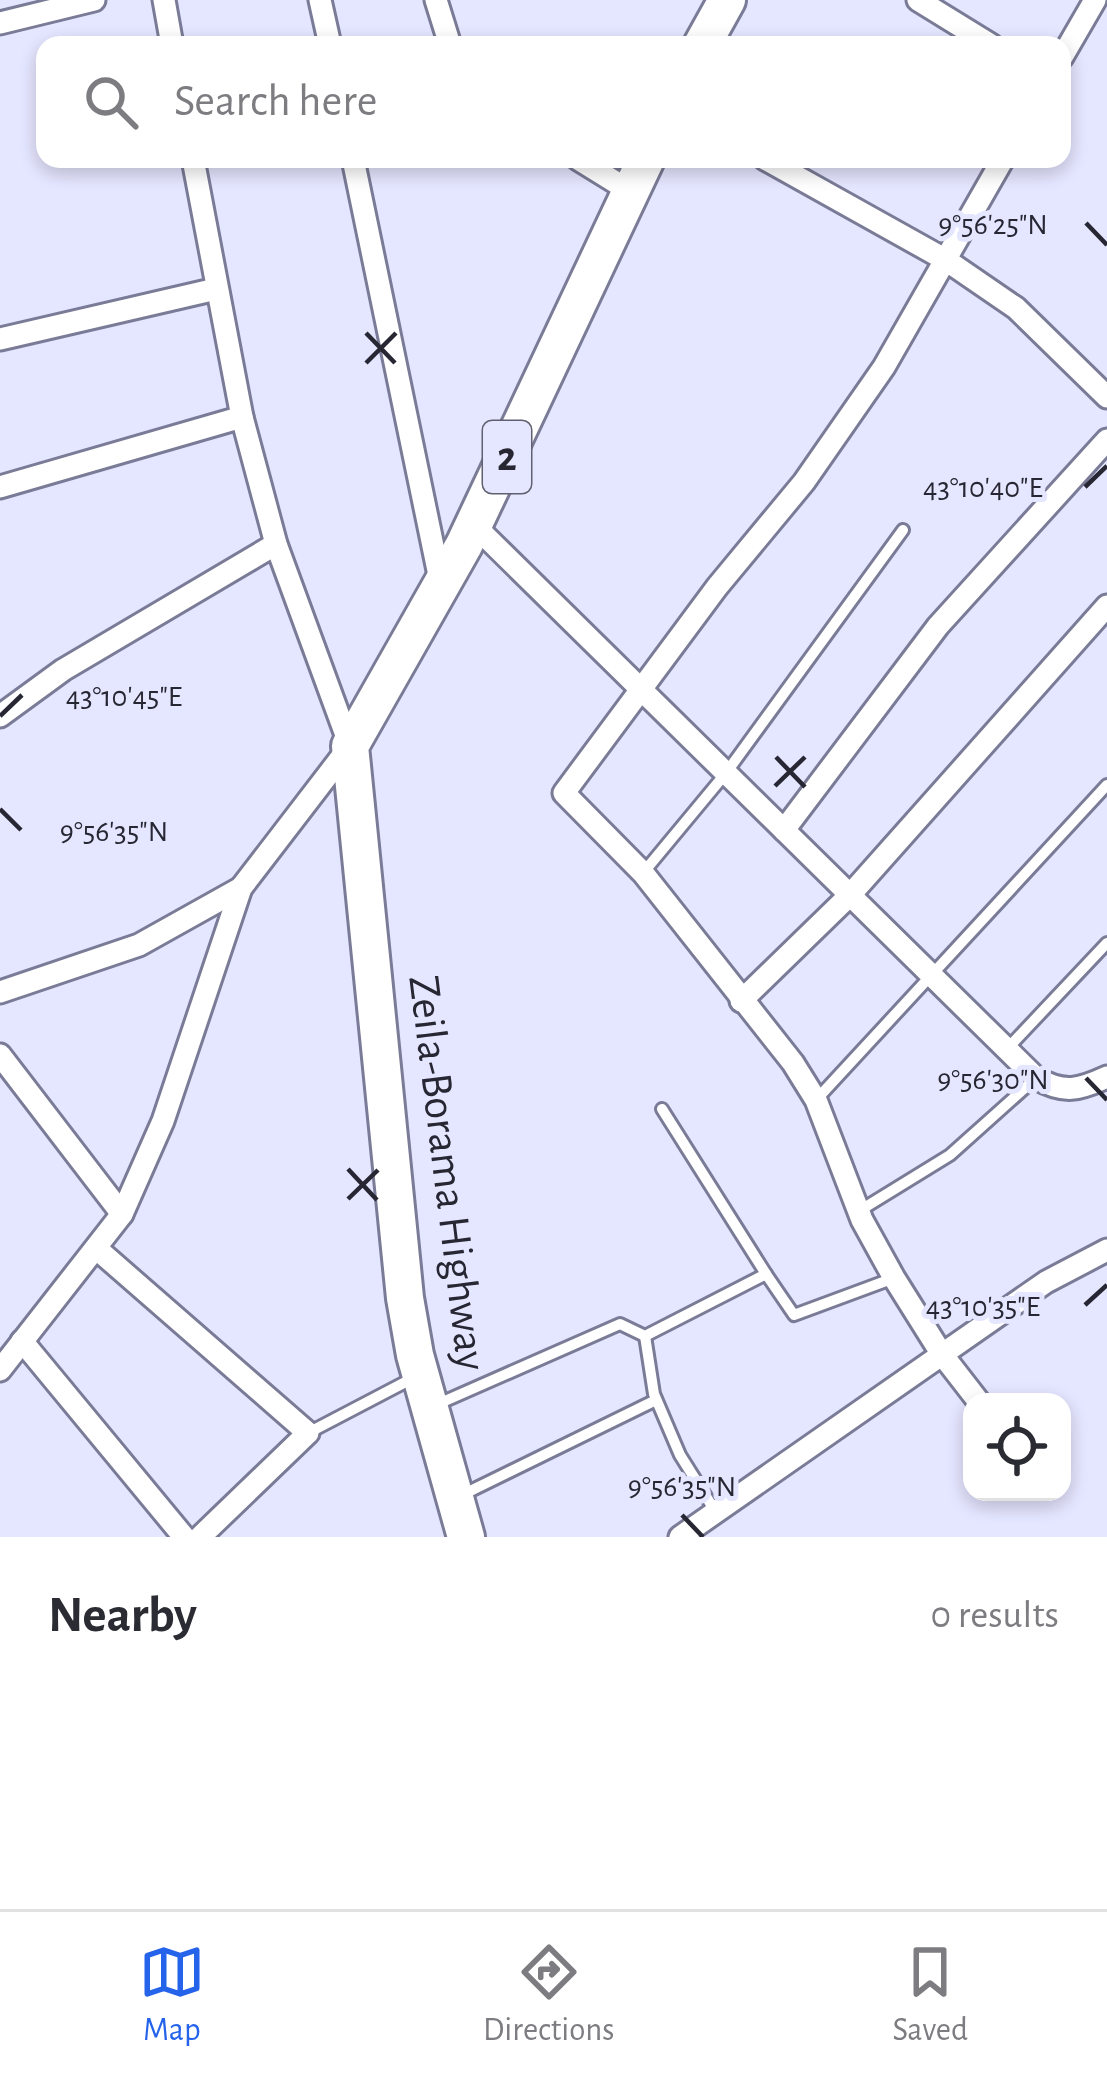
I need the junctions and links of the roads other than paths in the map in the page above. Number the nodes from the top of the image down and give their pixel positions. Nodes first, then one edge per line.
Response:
1 (94, 0) edge
2 (164, 0) edge
3 (320, 0) edge
4 (436, 0) edge
5 (728, 0) edge
6 (918, 0) edge
7 (1095, 0) edge
8 (0, 23) edge
9 (170, 36) edge
10 (327, 36) edge
11 (447, 36) edge
12 (707, 36) edge
13 (976, 36) edge
14 (1071, 41) edge
15 (195, 168) edge
16 (355, 168) edge
17 (611, 168) edge
18 (780, 168) edge
19 (999, 168) edge
20 (640, 176) edge
21 (946, 260) junction
22 (216, 289) junction
23 (0, 339) edge
24 (1107, 398) edge
25 (242, 417) junction
26 (1107, 440) edge
27 (0, 487) edge
28 (474, 525) junction
29 (903, 530) dead end
30 (276, 544) junction
31 (441, 585) junction
32 (1107, 606) edge
33 (643, 691) junction
34 (0, 716) edge
35 (350, 746) junction
36 (726, 773) junction
37 (1107, 785) edge
38 (784, 830) junction
39 (644, 873) junction
40 (241, 888) junction
41 (850, 895) junction
42 (1107, 943) edge
43 (932, 976) junction
44 (0, 992) edge
45 (741, 1001) junction
46 (1007, 1049) junction
47 (0, 1055) edge
48 (1107, 1077) edge
49 (1036, 1078) junction
50 (816, 1100) junction
51 (662, 1109) dead end
52 (859, 1211) junction
53 (122, 1214) junction
54 (98, 1249) junction
55 (1107, 1250) edge
56 (766, 1274) junction
57 (894, 1278) junction
58 (645, 1336) junction
59 (22, 1341) junction
60 (941, 1353) junction
61 (0, 1370) edge
62 (429, 1370) dead end
63 (972, 1393) edge
64 (656, 1400) junction
65 (430, 1407) junction
66 (308, 1433) junction
67 (455, 1498) junction
68 (716, 1514) junction
69 (184, 1537) edge
70 (200, 1537) edge
71 (466, 1537) edge
72 (680, 1537) edge

1 - 8 street
2 - 9 street
3 - 10 street
4 - 11 street
5 - 12 highway
6 - 13 street
7 - 14 street
15 - 22 street
16 - 31 street
17 - 20 street
18 - 21 street
19 - 21 street
20 - 28 highway, 2
21 - 24 street
21 - 33 street
22 - 23 street
22 - 25 street
25 - 27 street
25 - 30 street
26 - 38 street
28 - 31 highway, 2
28 - 33 street
29 - 36 lane
30 - 34 street
30 - 35 street
31 - 35 highway, 2
32 - 41 street
33 - 36 street
33 - 39 street
35 - 40 street
35 - 65 highway, Zeila-Borama Highway
36 - 38 street
36 - 39 lane
37 - 43 lane
38 - 41 street
39 - 45 street
40 - 44 street
40 - 53 street
41 - 43 street
41 - 45 street
42 - 46 lane
43 - 46 street
43 - 50 lane
45 - 50 street
46 - 49 street
47 - 53 street
48 - 49 street
49 - 52 lane
50 - 52 street
51 - 56 lane
52 - 57 street
53 - 54 street
54 - 59 street
54 - 66 street
55 - 60 street
56 - 57 lane
56 - 58 lane
57 - 60 street
58 - 64 lane
58 - 65 lane
59 - 61 street
59 - 69 street
60 - 63 street
60 - 68 street
62 - 66 lane
64 - 67 lane
64 - 68 lane
65 - 67 highway, Zeila-Borama Highway
66 - 70 street
67 - 71 highway, Zeila-Borama Highway
68 - 72 street

